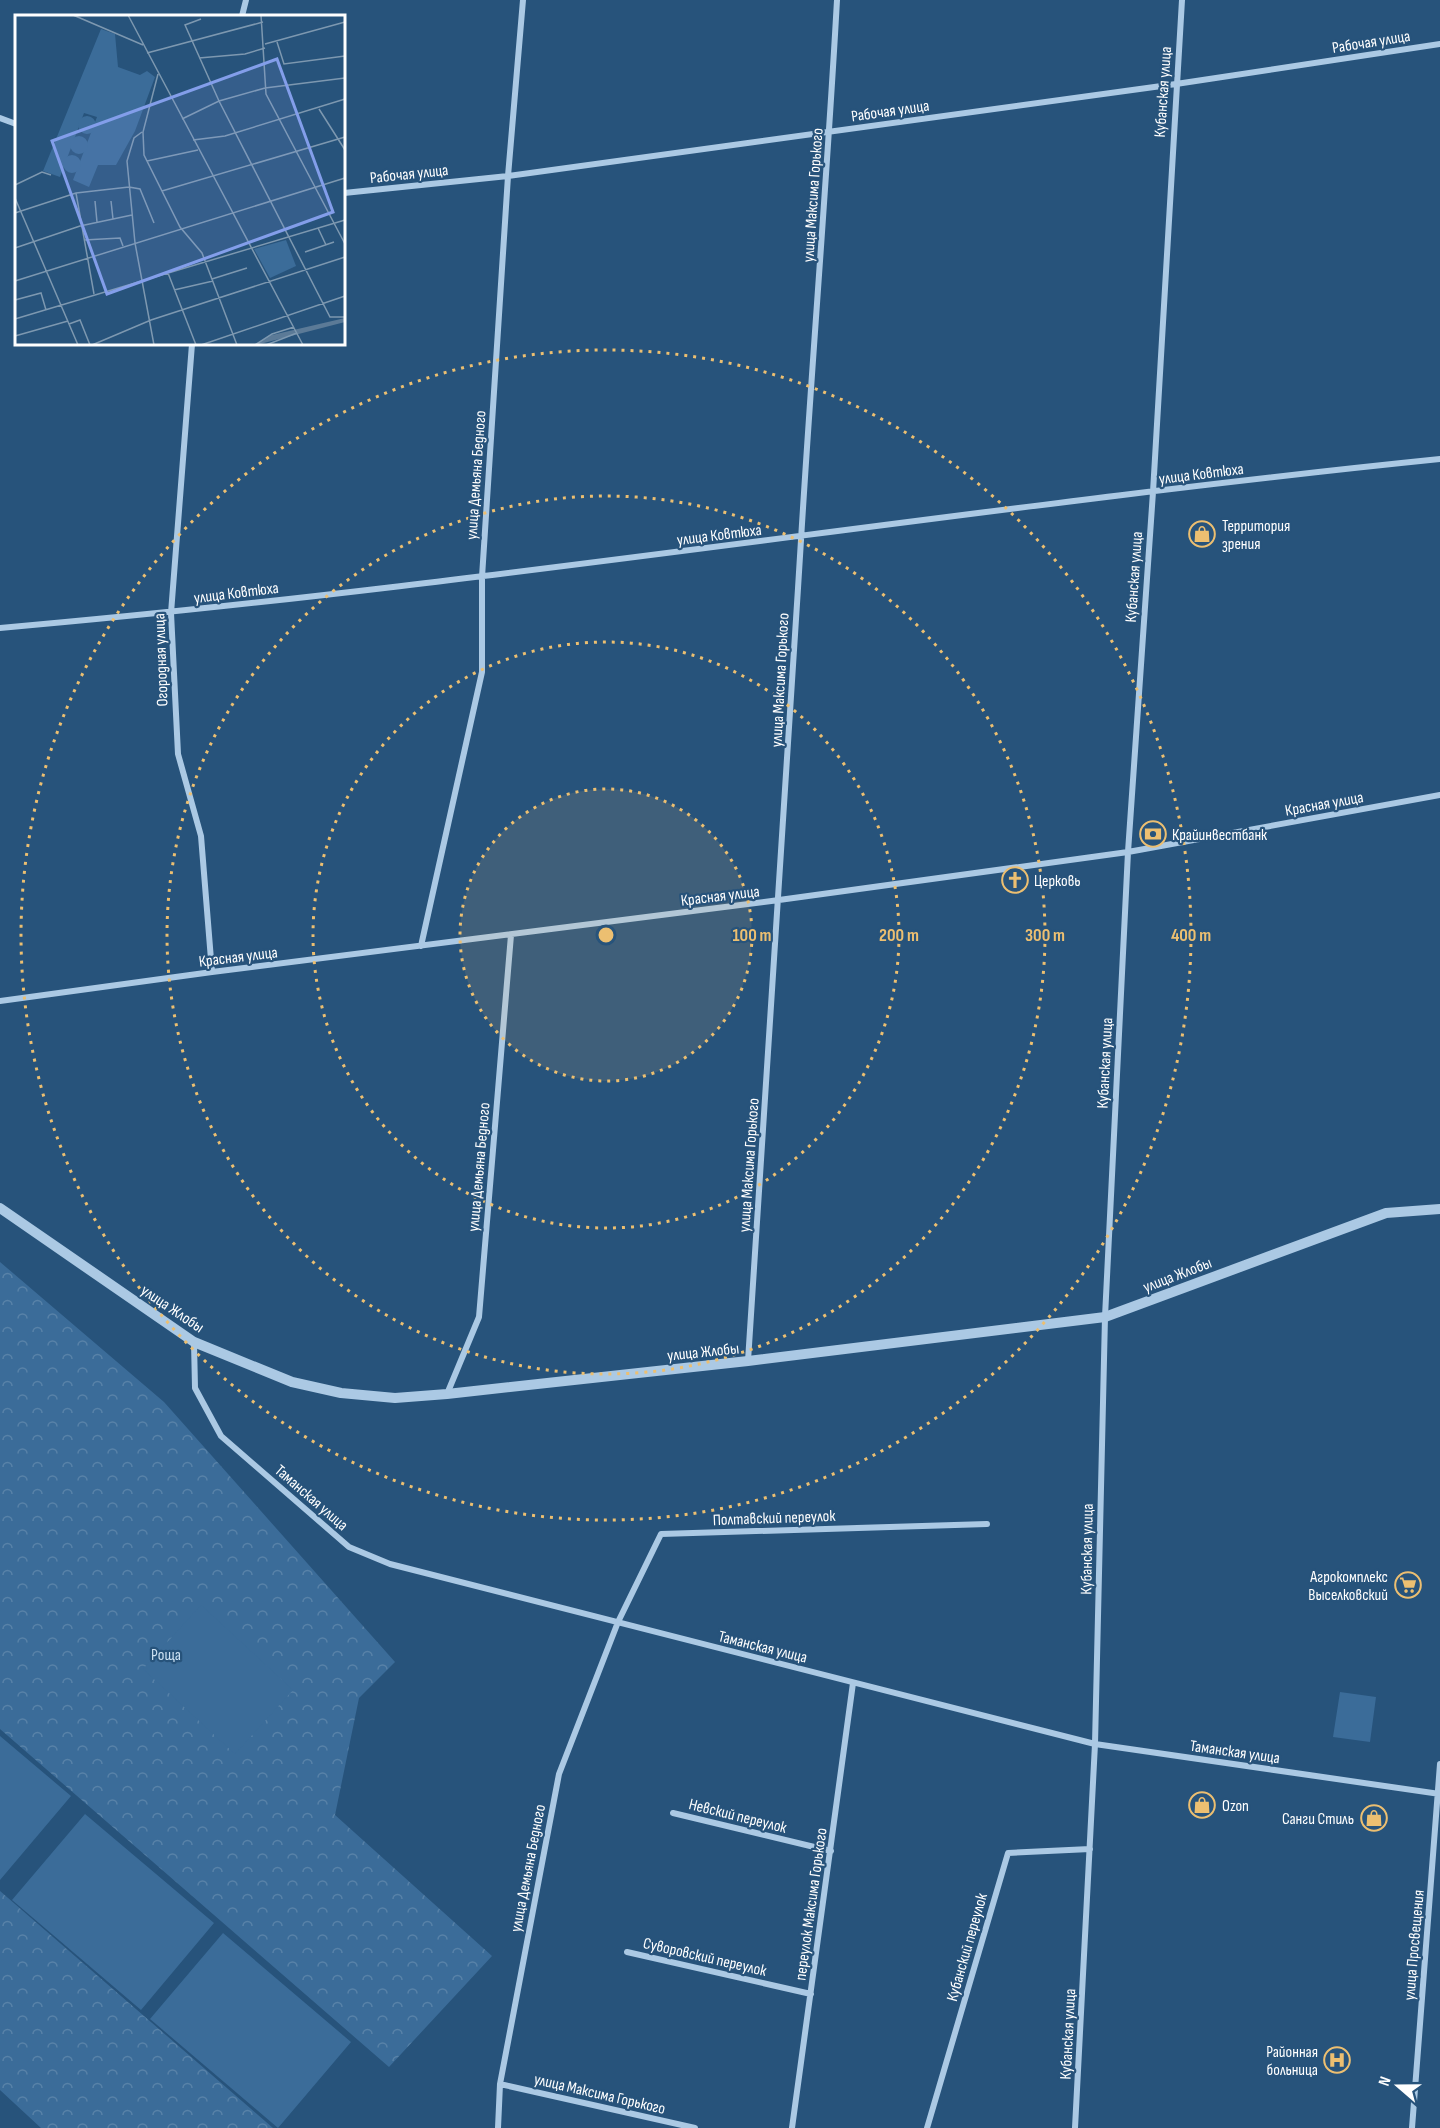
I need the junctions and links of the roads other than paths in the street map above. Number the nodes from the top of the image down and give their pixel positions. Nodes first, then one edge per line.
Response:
1 (246, 0) edge
2 (523, 0) edge
3 (837, 0) edge
4 (1182, 0) edge
5 (242, 15) edge
6 (1440, 44) edge
7 (1176, 84) junction
8 (0, 118) edge
9 (15, 124) edge
10 (830, 132) junction
11 (508, 176) junction
12 (345, 194) edge
13 (192, 345) edge
14 (1440, 459) edge
15 (1153, 492) junction
16 (801, 537) junction
17 (482, 577) junction
18 (171, 613) junction
19 (0, 628) edge
20 (1440, 795) edge
21 (1128, 852) junction
22 (779, 900) junction
23 (511, 935) junction
24 (421, 946) junction
25 (212, 972) junction
26 (0, 1001) edge
27 (0, 1208) edge
28 (1440, 1209) edge
29 (1105, 1317) junction
30 (194, 1342) junction
31 (748, 1361) junction
32 (447, 1394) junction
33 (987, 1524) dead end
34 (618, 1623) junction
35 (853, 1683) junction
36 (1095, 1744) junction
37 (1440, 1764) edge
38 (1439, 1793) edge
39 (673, 1813) dead end
40 (1090, 1850) junction
41 (831, 1851) junction
42 (627, 1952) dead end
43 (811, 1994) junction
44 (500, 2084) junction
45 (498, 2128) edge
46 (695, 2128) edge
47 (792, 2128) edge
48 (927, 2128) edge
49 (1075, 2128) edge
50 (1412, 2128) edge

1 - 5 street
2 - 11 street, улица Демьяна Бедного
3 - 10 street, улица Максима Горького
4 - 7 street, Кубанская улица
6 - 7 street, Рабочая улица
7 - 10 street, Рабочая улица
7 - 15 street, Кубанская улица
8 - 9 street
10 - 11 street, Рабочая улица
10 - 16 street, улица Максима Горького
11 - 12 street, Рабочая улица
11 - 17 street, улица Демьяна Бедного
13 - 18 street, Огородная улица
14 - 15 street, улица Ковтюха
15 - 16 street, улица Ковтюха
15 - 21 street, Кубанская улица
16 - 17 street, улица Ковтюха
16 - 22 street, улица Максима Горького
17 - 18 street, улица Ковтюха
17 - 24 street, улица Демьяна Бедного
18 - 19 street, улица Ковтюха
18 - 25 street, Огородная улица
20 - 21 street, Красная улица
21 - 22 street, Красная улица
21 - 29 street, Кубанская улица
22 - 23 street, Красная улица
22 - 31 street, улица Максима Горького
23 - 24 street, Красная улица
23 - 32 street, улица Демьяна Бедного
24 - 25 street, Красная улица
25 - 26 street, Красная улица
27 - 30 street, улица Жлобы
28 - 29 street, улица Жлобы
29 - 31 street, улица Жлобы
29 - 36 street, Кубанская улица
30 - 32 street, улица Жлобы
30 - 34 street, Таманская улица
31 - 32 street, улица Жлобы
33 - 34 street, Полтавский переулок
34 - 35 street, Таманская улица
34 - 44 street, улица Демьяна Бедного
35 - 36 street, Таманская улица
35 - 41 street, переулок Максима Горького
36 - 38 street, Таманская улица
36 - 40 street, Кубанская улица
37 - 38 street, улица Просвещения
38 - 50 street, улица Просвещения
39 - 41 street, Невский переулок
40 - 48 street, Кубанский переулок
40 - 49 street, Кубанская улица
41 - 43 street, переулок Максима Горького
42 - 43 street, Суворовский переулок
43 - 47 street, переулок Максима Горького
44 - 45 street, улица Демьяна Бедного
44 - 46 street, улица Максима Горького

